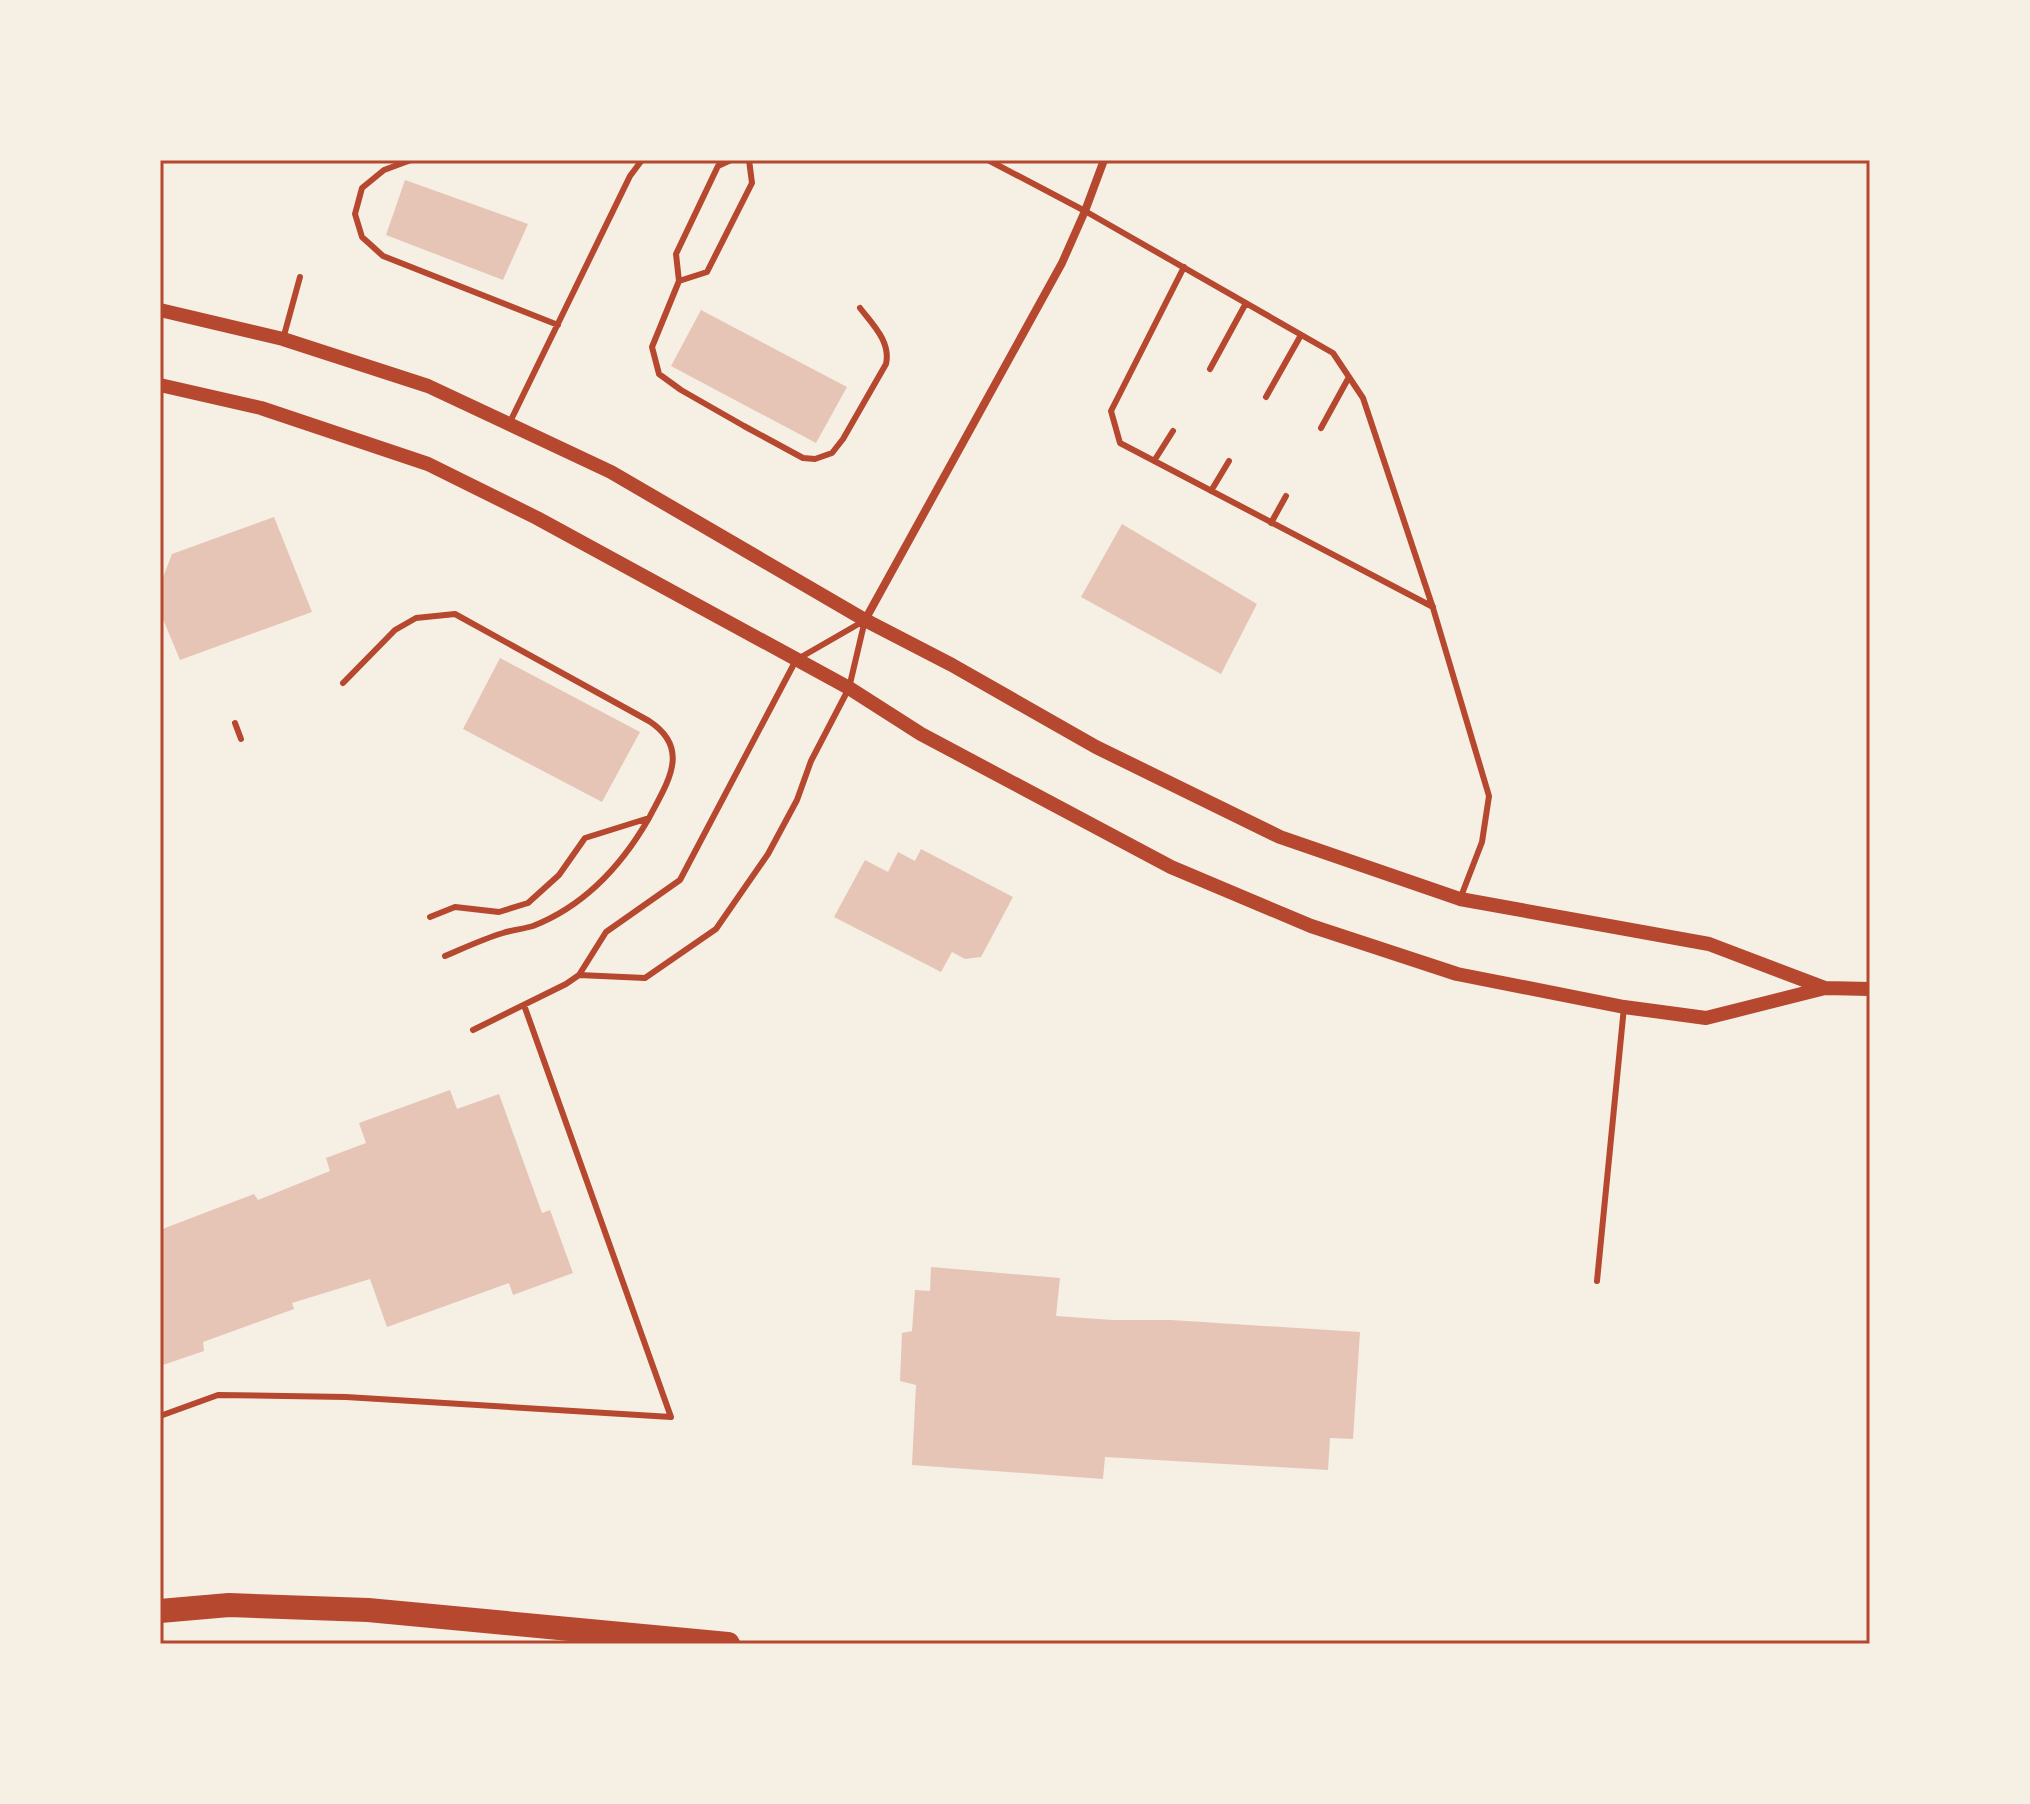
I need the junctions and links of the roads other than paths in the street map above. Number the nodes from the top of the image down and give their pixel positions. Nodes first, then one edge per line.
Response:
1 (411, 160) edge
2 (642, 160) edge
3 (731, 160) edge
4 (749, 160) edge
5 (988, 160) edge
6 (1104, 160) edge
7 (1085, 211) junction
8 (1184, 267) junction
9 (300, 277) dead end
10 (679, 281) junction
11 (1246, 303) junction
12 (860, 308) dead end
13 (160, 310) edge
14 (558, 325) junction
15 (1301, 335) junction
16 (283, 339) junction
17 (1210, 369) dead end
18 (1349, 377) junction
19 (160, 385) edge
20 (1266, 397) dead end
21 (509, 424) junction
22 (1321, 428) dead end
23 (1173, 431) dead end
24 (1154, 461) junction
25 (1229, 461) dead end
26 (1211, 491) junction
27 (1286, 496) dead end
28 (1271, 523) junction
29 (1433, 608) junction
30 (865, 620) junction
31 (796, 660) junction
32 (343, 683) dead end
33 (849, 688) junction
34 (235, 723) dead end
35 (241, 739) dead end
36 (649, 818) junction
37 (1460, 899) junction
38 (430, 917) dead end
39 (445, 956) dead end
40 (579, 975) junction
41 (1825, 988) junction
42 (1870, 989) edge
43 (524, 1005) junction
44 (1624, 1007) junction
45 (473, 1030) dead end
46 (1597, 1281) dead end
47 (160, 1416) edge
48 (160, 1611) edge
49 (728, 1644) edge

1 - 14 lane
2 - 14 lane
3 - 10 lane
4 - 10 lane
5 - 7 lane
6 - 7 street
7 - 8 lane
7 - 30 street
8 - 11 lane
8 - 24 lane
9 - 16 lane
10 - 12 lane
11 - 15 lane
11 - 17 lane
13 - 16 street
14 - 21 lane
15 - 18 lane
15 - 20 lane
16 - 21 street
18 - 22 lane
18 - 29 lane
19 - 31 street
21 - 30 street
23 - 24 lane
24 - 26 lane
25 - 26 lane
26 - 28 lane
27 - 28 lane
28 - 29 lane
29 - 37 lane
30 - 31 lane
30 - 33 lane
30 - 37 street
31 - 33 street
31 - 40 lane
32 - 36 lane
33 - 40 lane
33 - 44 street
34 - 35 lane
36 - 38 lane
36 - 39 lane
37 - 41 street
40 - 43 lane
41 - 42 street
41 - 44 street
43 - 45 lane
43 - 47 lane
44 - 46 lane
48 - 49 highway

